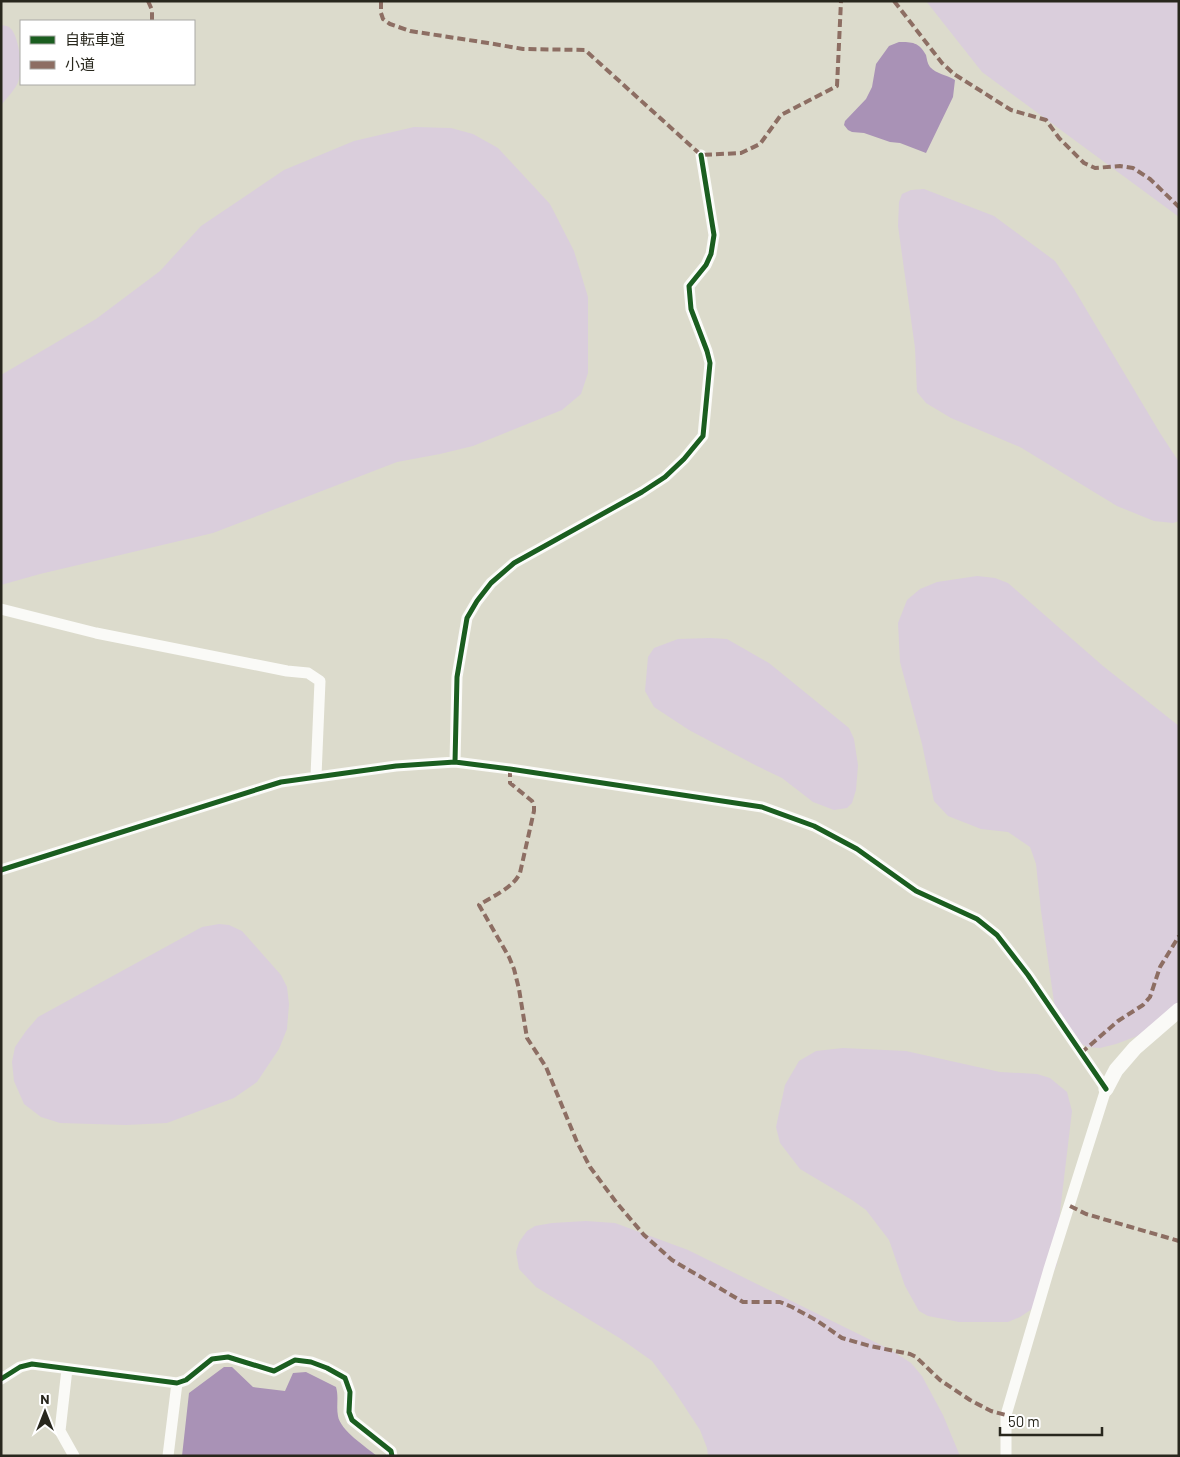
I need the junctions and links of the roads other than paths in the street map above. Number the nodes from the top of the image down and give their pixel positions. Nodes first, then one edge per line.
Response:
1 (701, 155) dead end
2 (1, 609) edge
3 (455, 762) junction
4 (316, 776) junction
5 (1, 870) edge
6 (1179, 1010) edge
7 (1106, 1090) junction
8 (67, 1369) junction
9 (1, 1379) edge
10 (177, 1383) junction
11 (74, 1456) edge
12 (168, 1456) edge
13 (392, 1456) edge
14 (1006, 1456) edge

1 - 3 street
2 - 4 street
3 - 4 street
3 - 7 street
4 - 5 street
6 - 7 street
7 - 14 street
8 - 9 street
8 - 10 street
8 - 11 street
10 - 12 street
10 - 13 street

